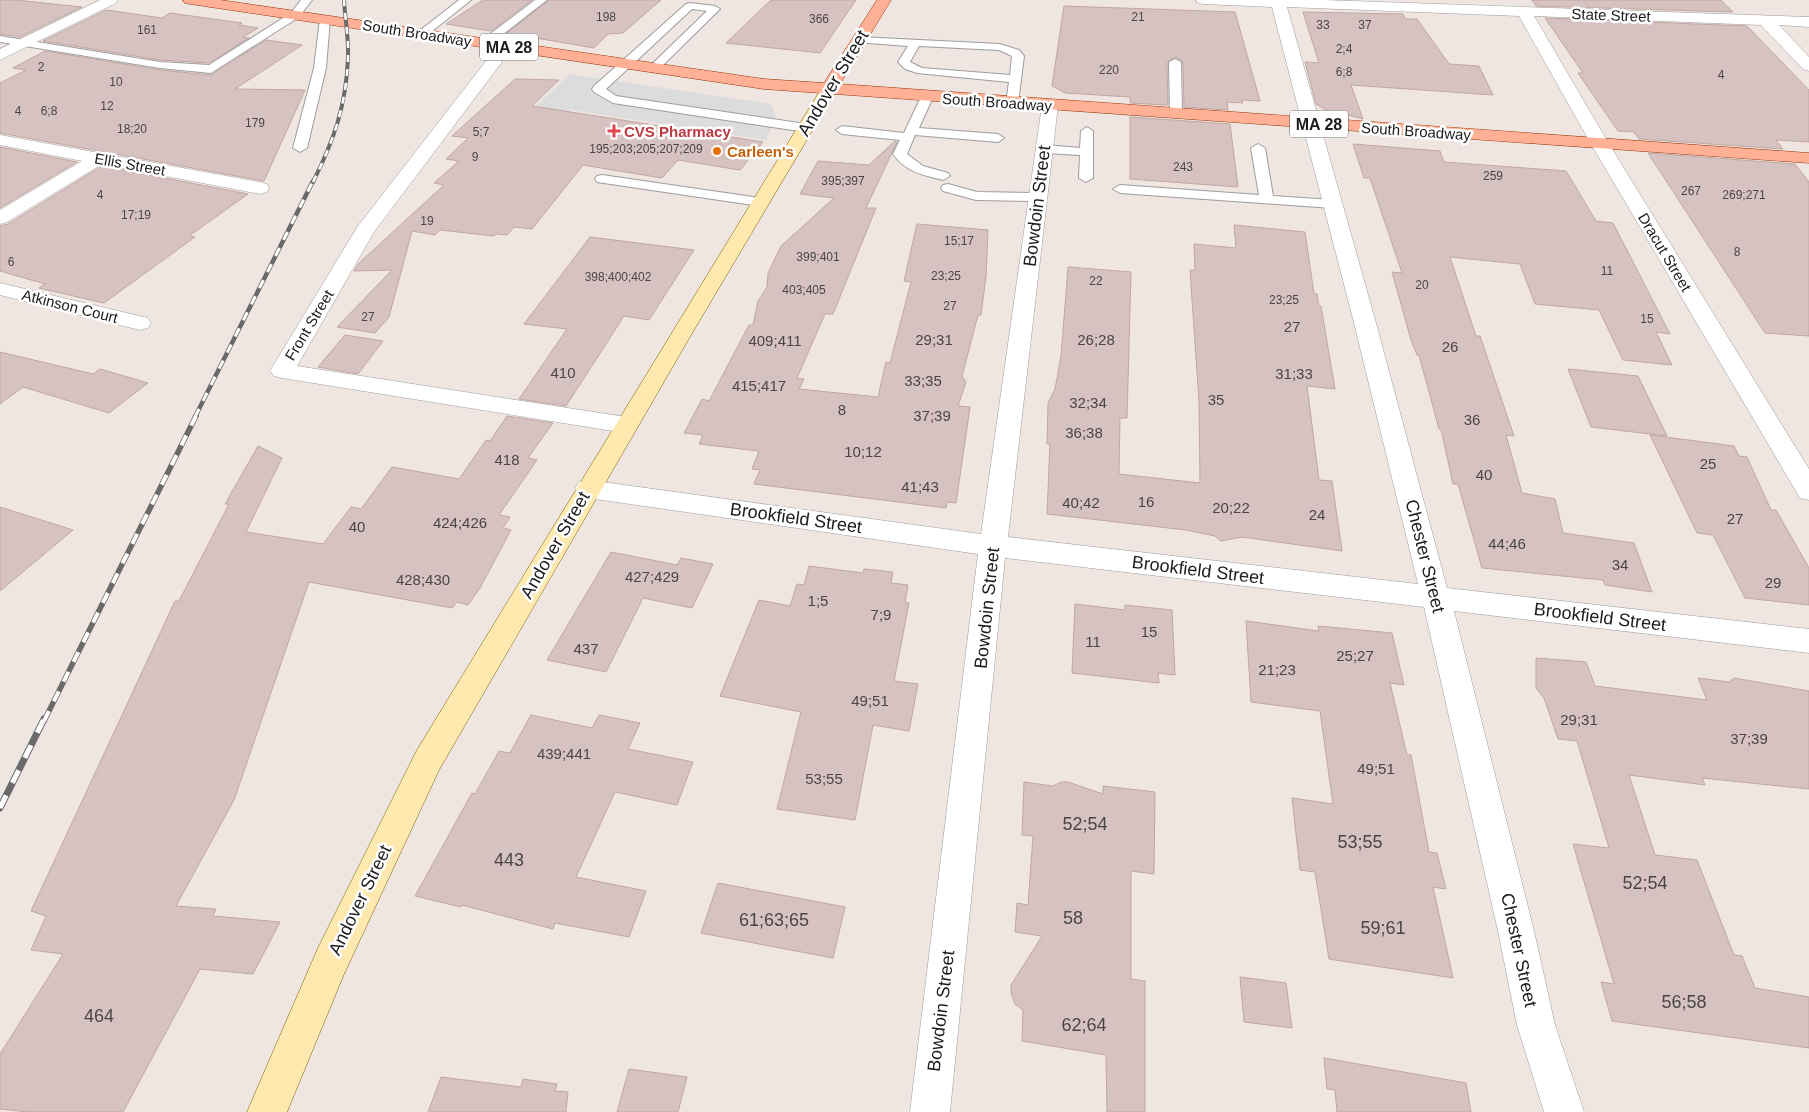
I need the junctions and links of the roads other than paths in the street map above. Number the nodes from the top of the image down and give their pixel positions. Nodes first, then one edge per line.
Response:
1 (111, 0) edge
2 (190, 0) edge
3 (307, 0) edge
4 (466, 0) edge
5 (542, 0) edge
6 (884, 0) edge
7 (1203, 0) edge
8 (1278, 3) junction
9 (1524, 12) junction
10 (295, 15) junction
11 (325, 19) junction
12 (1765, 20) junction
13 (1809, 22) edge
14 (422, 34) junction
15 (0, 39) edge
16 (859, 40) junction
17 (24, 43) junction
18 (915, 43) junction
19 (496, 45) junction
20 (0, 55) edge
21 (1175, 62) dead end
22 (624, 64) junction
23 (1809, 66) edge
24 (654, 68) junction
25 (1015, 79) junction
26 (829, 89) junction
27 (927, 97) junction
28 (1012, 103) junction
29 (1050, 105) junction
30 (1176, 114) junction
31 (1310, 123) junction
32 (806, 128) junction
33 (842, 130) dead end
34 (1087, 131) dead end
35 (910, 134) junction
36 (998, 138) dead end
37 (0, 140) edge
38 (1600, 144) junction
39 (300, 148) dead end
40 (1258, 148) dead end
41 (1045, 149) junction
42 (1086, 152) junction
43 (99, 158) junction
44 (1809, 158) edge
45 (922, 171) junction
46 (1086, 178) dead end
47 (602, 179) dead end
48 (951, 181) junction
49 (260, 188) dead end
50 (1120, 189) dead end
51 (976, 196) junction
52 (1038, 197) junction
53 (1267, 199) junction
54 (760, 202) junction
55 (1332, 204) junction
56 (0, 218) edge
57 (0, 289) edge
58 (140, 323) dead end
59 (626, 425) junction
60 (588, 489) junction
61 (1809, 491) edge
62 (993, 546) junction
63 (1436, 598) junction
64 (1809, 641) edge
65 (267, 1112) edge
66 (930, 1112) edge
67 (1564, 1112) edge

1 - 17 street
2 - 10 main road, South Broadway / MA 28
3 - 10 lane
4 - 14 lane
5 - 19 lane
6 - 16 main road, Andover Street
7 - 8 street, State Street
8 - 9 street, State Street
8 - 31 street, Chester Street
9 - 12 street, State Street
9 - 38 street, Dracut Street
10 - 11 main road, South Broadway / MA 28
10 - 17 lane
11 - 14 main road, South Broadway / MA 28
11 - 39 lane
12 - 13 street, State Street
12 - 23 street
14 - 19 main road, South Broadway / MA 28
15 - 17 lane
16 - 18 lane
16 - 26 main road, Andover Street
17 - 20 street
18 - 25 lane
18 - 25 lane
19 - 22 main road, South Broadway / MA 28
19 - 59 street, Front Street
21 - 30 lane
22 - 24 main road, South Broadway / MA 28
22 - 24 lane
22 - 32 lane
24 - 26 main road, South Broadway / MA 28
25 - 28 lane
26 - 27 main road, South Broadway / MA 28
26 - 32 main road, Andover Street
27 - 28 main road, South Broadway / MA 28
27 - 35 lane
28 - 29 main road, South Broadway / MA 28
29 - 30 main road, South Broadway / MA 28
29 - 41 street, Bowdoin Street
30 - 31 main road, South Broadway / MA 28
31 - 38 main road, South Broadway / MA 28
31 - 55 street, Chester Street
32 - 54 main road, Andover Street
33 - 35 lane
34 - 42 lane
35 - 36 lane
35 - 45 lane
37 - 43 street, Ellis Street
38 - 44 main road, South Broadway / MA 28
38 - 61 street, Dracut Street
40 - 53 lane
41 - 42 lane
41 - 52 street, Bowdoin Street
42 - 46 lane
43 - 49 street, Ellis Street
43 - 56 street
45 - 48 lane
45 - 48 lane
47 - 54 lane
48 - 51 lane
48 - 51 lane
50 - 53 lane
51 - 52 lane
52 - 62 street, Bowdoin Street
53 - 55 lane
54 - 59 main road, Andover Street
55 - 63 street, Chester Street
57 - 58 street, Atkinson Court
59 - 60 main road, Andover Street
60 - 62 street, Brookfield Street
60 - 65 main road, Andover Street
62 - 63 street, Brookfield Street
62 - 66 street, Bowdoin Street
63 - 64 street, Brookfield Street
63 - 67 street, Chester Street

